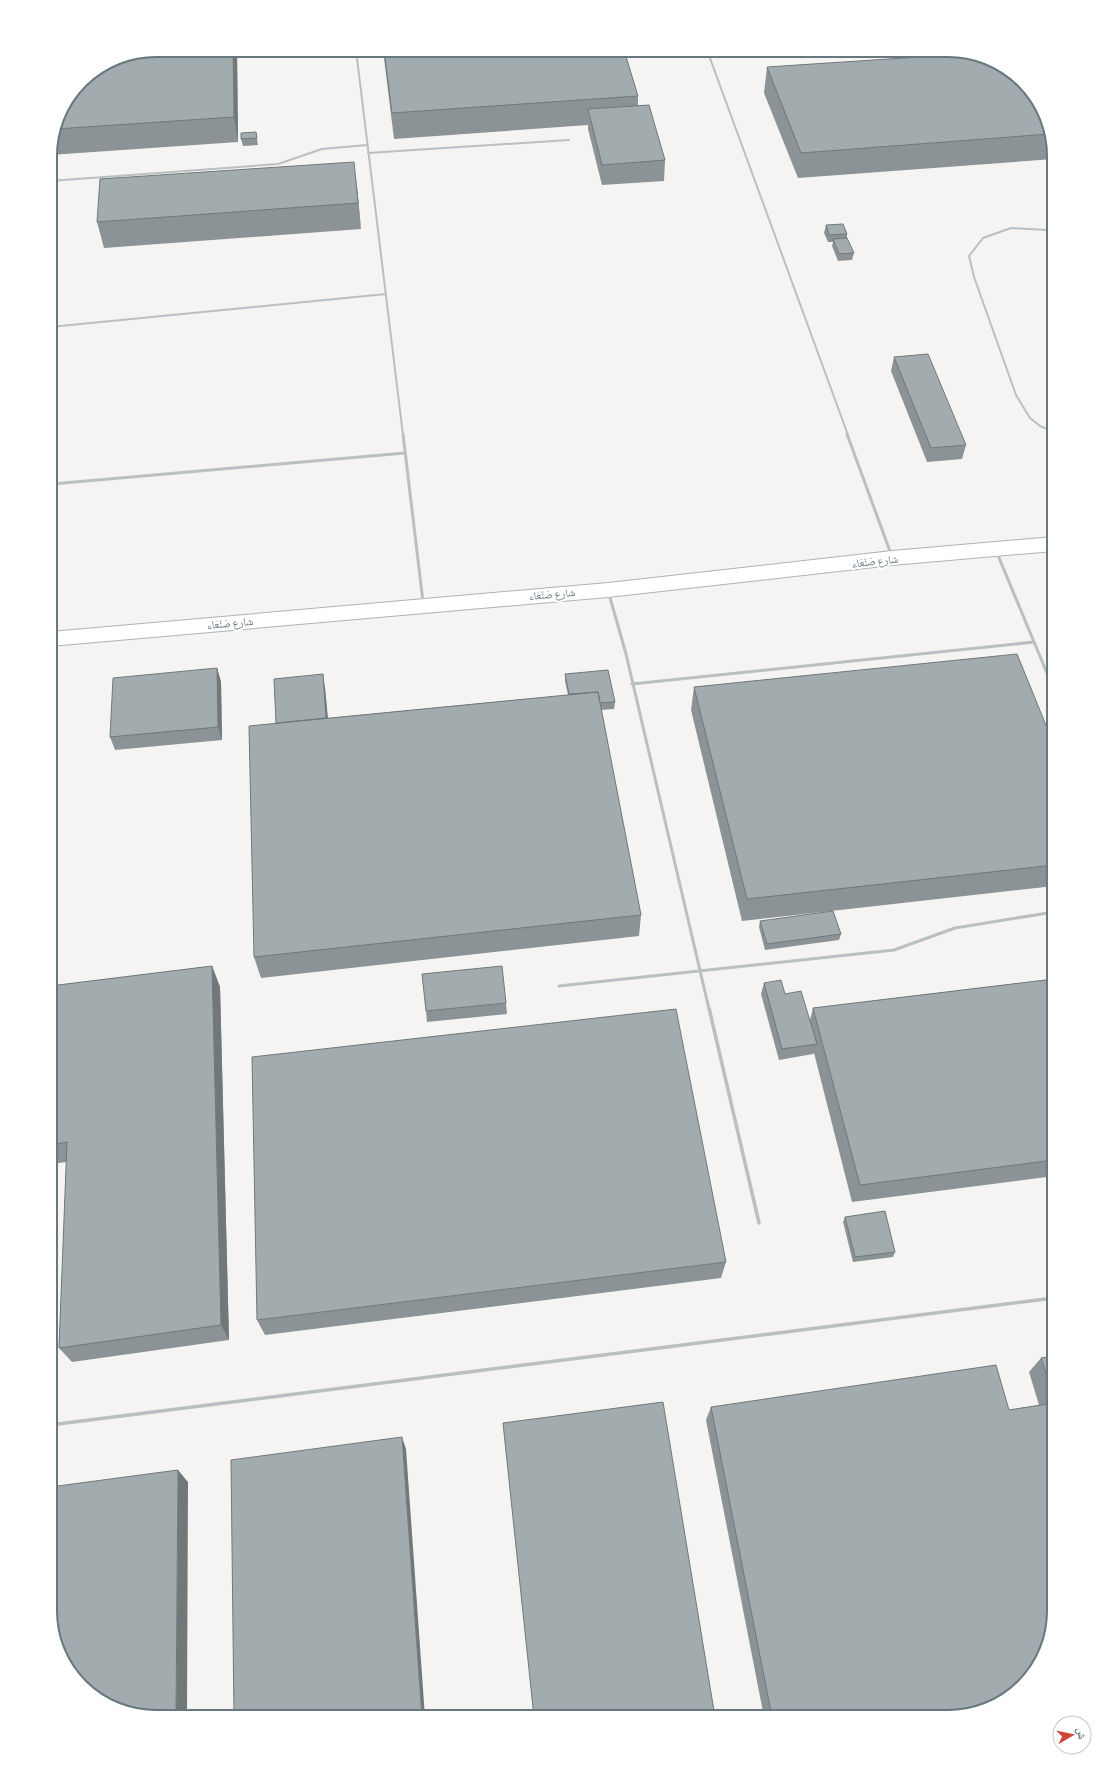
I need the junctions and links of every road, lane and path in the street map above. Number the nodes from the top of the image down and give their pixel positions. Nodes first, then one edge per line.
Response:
1 (357, 57) edge
2 (710, 57) edge
3 (569, 140) dead end
4 (367, 144) junction
5 (368, 153) junction
6 (57, 180) edge
7 (1047, 230) edge
8 (386, 294) junction
9 (57, 326) edge
10 (1047, 430) edge
11 (406, 453) junction
12 (57, 484) edge
13 (1047, 545) edge
14 (995, 550) junction
15 (892, 558) junction
16 (608, 590) junction
17 (424, 606) junction
18 (57, 638) edge
19 (1034, 642) junction
20 (1047, 673) edge
21 (632, 684) junction
22 (1047, 913) edge
23 (700, 971) junction
24 (559, 986) dead end
25 (759, 1223) dead end
26 (1047, 1299) edge
27 (57, 1424) edge

1 - 4 lane
2 - 15 lane
3 - 5 lane
4 - 5 lane
4 - 6 lane
5 - 8 lane
7 - 10 lane
8 - 9 lane
8 - 11 lane
11 - 12 lane
11 - 17 lane
13 - 14 street, شارع صَنْعَاء
14 - 15 street, شارع صَنْعَاء
14 - 19 lane
15 - 16 street, شارع صَنْعَاء
16 - 17 street, شارع صَنْعَاء
16 - 21 lane
17 - 18 street, شارع صَنْعَاء
19 - 20 lane
19 - 21 lane
21 - 23 lane
22 - 23 lane
23 - 24 lane
23 - 25 lane
26 - 27 lane

